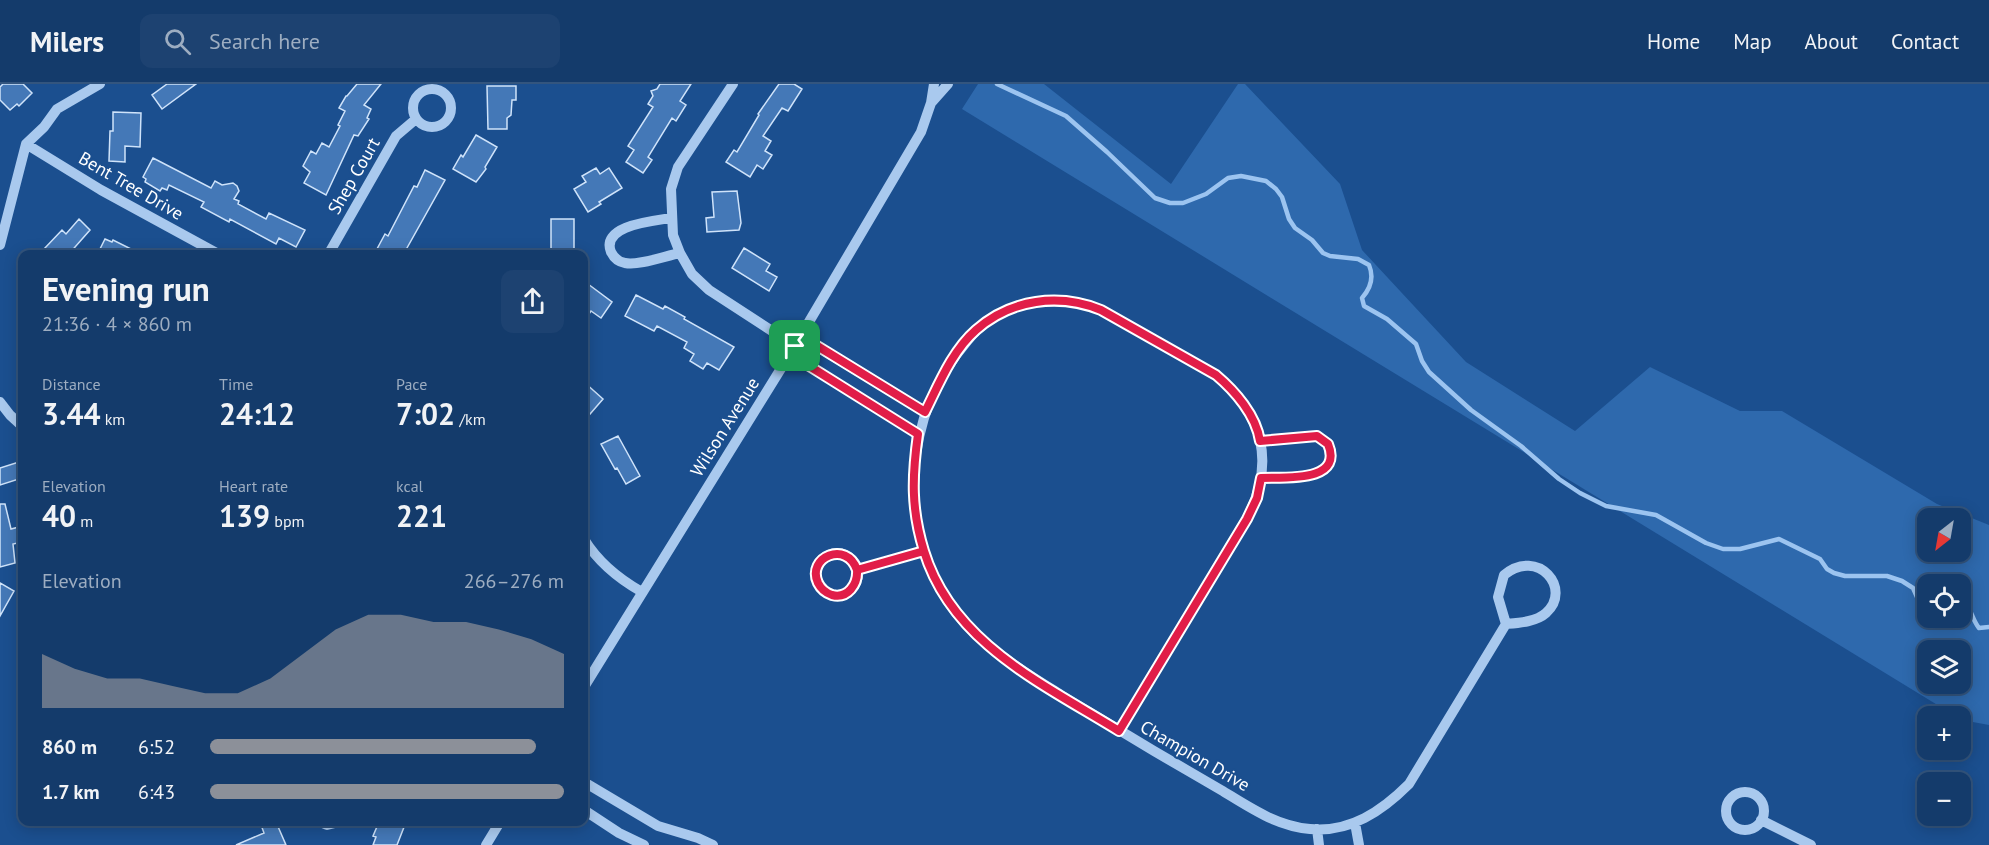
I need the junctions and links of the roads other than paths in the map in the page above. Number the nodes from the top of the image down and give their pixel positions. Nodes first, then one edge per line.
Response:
1 (100, 84) edge
2 (733, 84) edge
3 (934, 84) edge
4 (948, 84) edge
5 (931, 103) junction
6 (416, 119) dead end
7 (26, 144) junction
8 (671, 218) junction
9 (0, 245) edge
10 (211, 250) edge
11 (331, 250) edge
12 (680, 253) junction
13 (795, 345) junction
14 (1, 405) edge
15 (925, 412) junction
16 (18, 422) edge
17 (918, 434) junction
18 (1260, 441) junction
19 (1261, 478) junction
20 (588, 545) edge
21 (924, 551) junction
22 (857, 570) dead end
23 (642, 592) junction
24 (1506, 624) junction
25 (588, 680) edge
26 (1119, 731) junction
27 (588, 784) edge
28 (588, 813) edge
29 (1761, 820) dead end
30 (1355, 823) junction
31 (498, 826) edge
32 (1317, 829) junction
33 (486, 845) edge
34 (644, 845) edge
35 (713, 845) edge
36 (1319, 845) edge
37 (1359, 845) edge
38 (1811, 845) edge

1 - 7 street
2 - 8 street
3 - 5 street, Wilson Avenue
4 - 5 street
5 - 13 street, Wilson Avenue
6 - 11 street, Shep Court
7 - 9 street
7 - 10 street, Bent Tree Drive
8 - 12 street
8 - 12 street
12 - 13 street
13 - 15 street
13 - 17 street
13 - 23 street, Wilson Avenue
14 - 16 street
15 - 17 street, Champion Drive
15 - 18 street, Champion Drive
17 - 21 street, Champion Drive
18 - 19 street, Champion Drive
18 - 19 street
19 - 26 street, Champion Drive
20 - 23 street
21 - 22 street
21 - 26 street, Champion Drive
23 - 25 street, Wilson Avenue
24 - 24 street
24 - 30 street, Champion Drive
26 - 32 street, Champion Drive
27 - 35 street
28 - 34 street
29 - 38 street
30 - 32 street, Champion Drive
30 - 37 street
31 - 33 street
32 - 36 street

